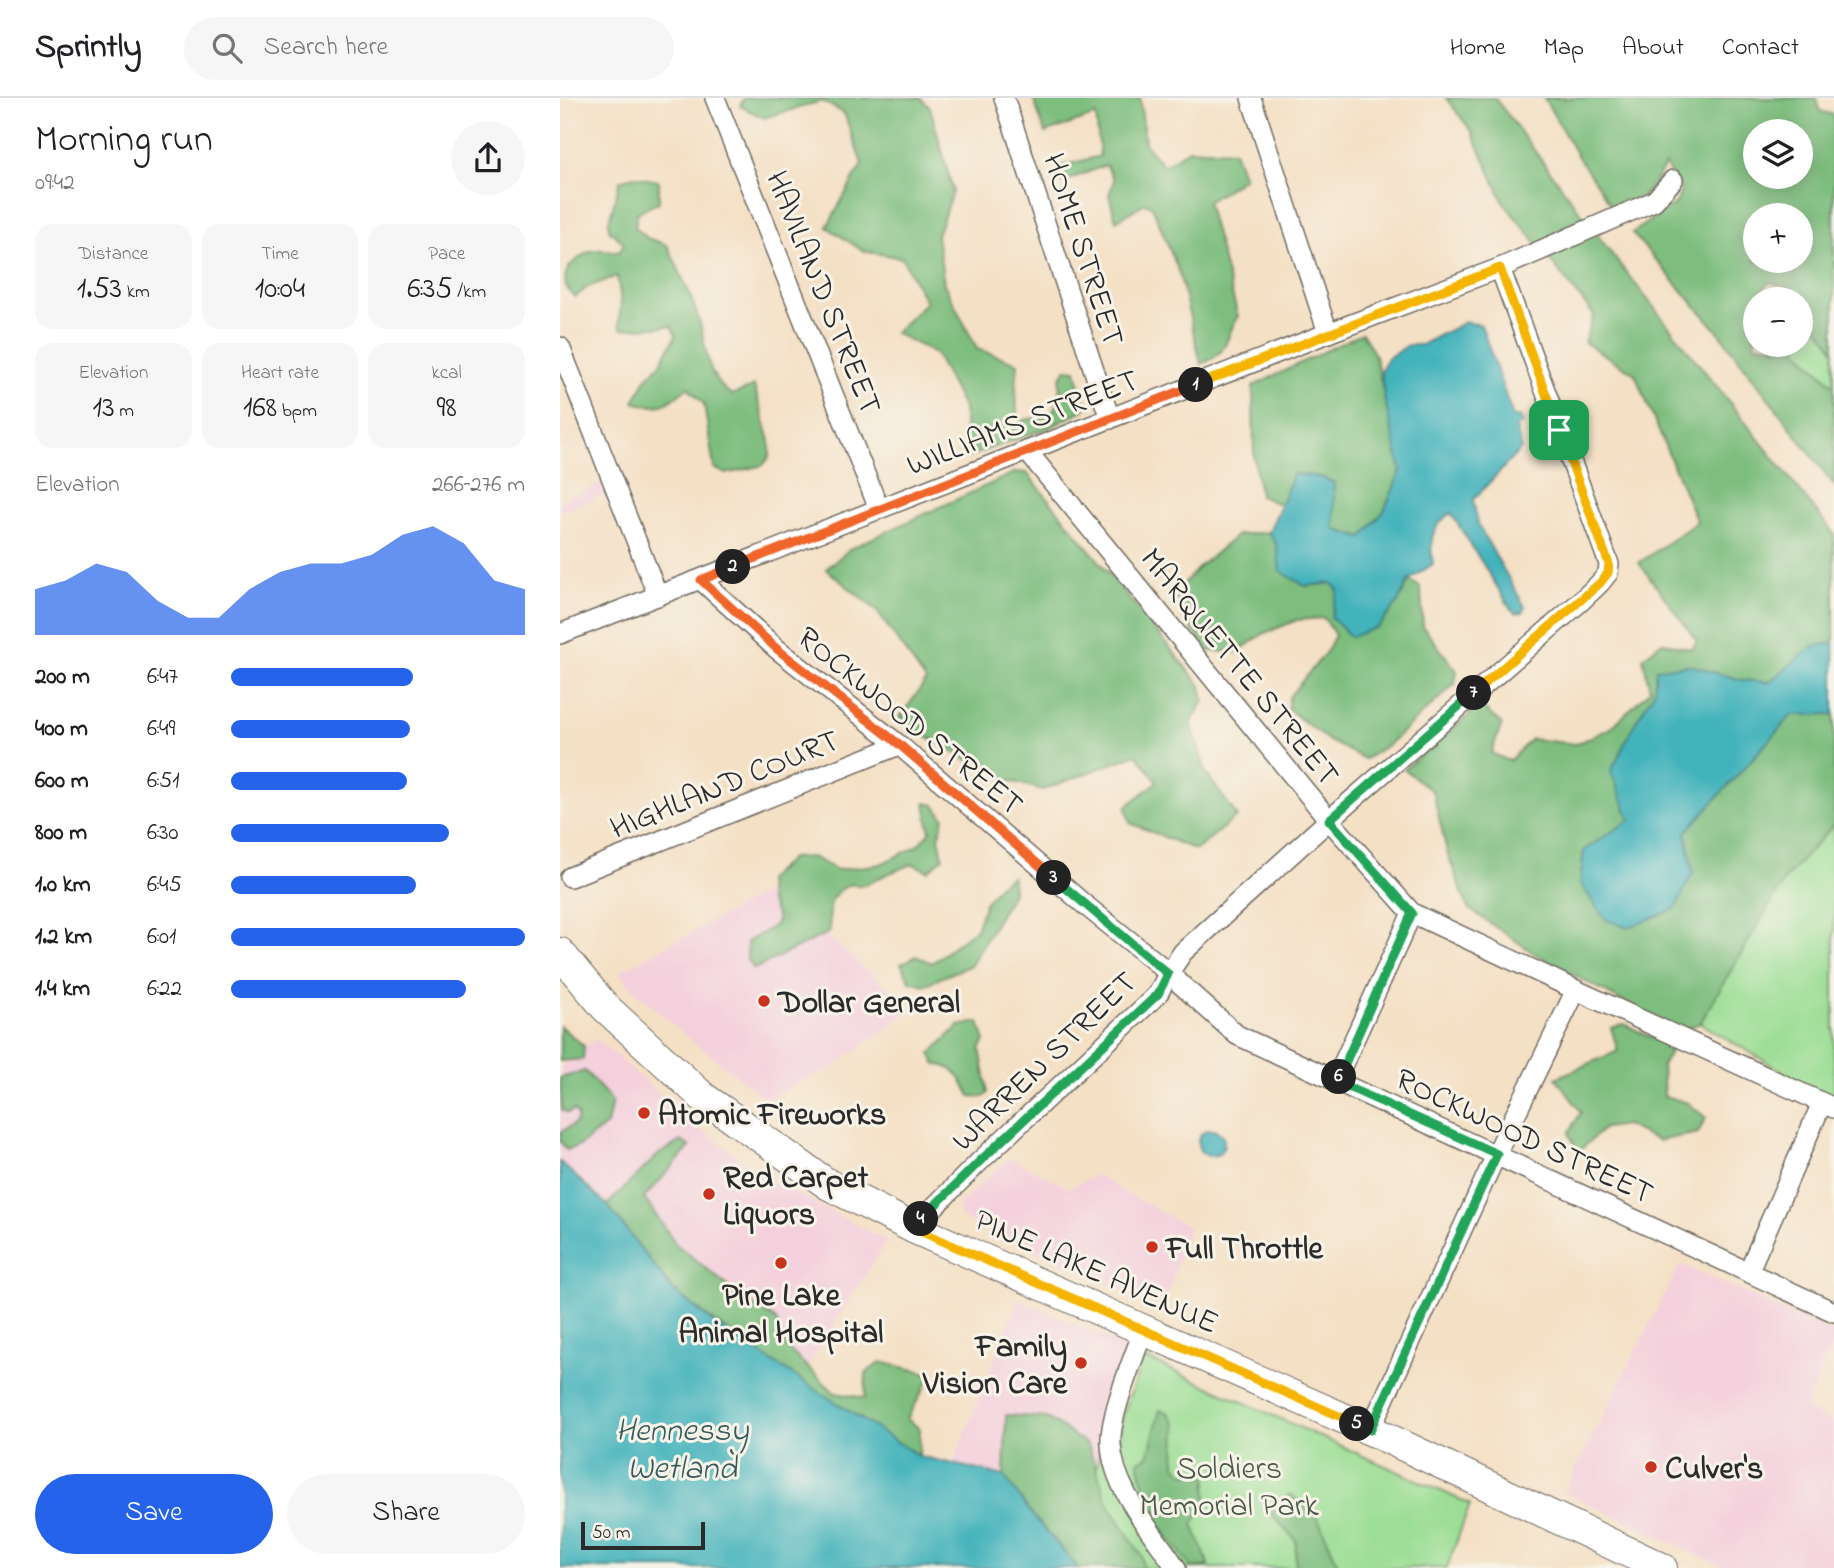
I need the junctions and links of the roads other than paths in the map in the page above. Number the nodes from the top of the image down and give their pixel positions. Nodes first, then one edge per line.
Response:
1 (715, 98) edge
2 (1004, 98) edge
3 (1251, 98) edge
4 (1673, 180) dead end
5 (1500, 268) junction
6 (1328, 332) junction
7 (560, 347) edge
8 (1110, 419) junction
9 (1027, 451) junction
10 (879, 509) junction
11 (701, 580) junction
12 (658, 596) junction
13 (560, 634) edge
14 (900, 745) junction
15 (1329, 820) junction
16 (570, 877) dead end
17 (1412, 913) junction
18 (560, 953) edge
19 (1168, 974) junction
20 (1576, 990) junction
21 (1337, 1082) junction
22 (1828, 1105) edge
23 (1497, 1154) junction
24 (913, 1228) junction
25 (1748, 1270) junction
26 (1834, 1312) edge
27 (1144, 1329) junction
28 (1370, 1430) junction
29 (1176, 1568) edge
30 (1662, 1568) edge

1 - 10 street, HAVILAND STREET
2 - 8 street, HOME STREET
3 - 6 street
4 - 5 street, WILLIAMS STREET
5 - 6 street, WILLIAMS STREET
5 - 15 street, WARREN STREET
6 - 8 street, WILLIAMS STREET
7 - 12 street
8 - 9 street, WILLIAMS STREET
9 - 10 street, WILLIAMS STREET
9 - 15 street, MARQUETTE STREET
10 - 11 street, WILLIAMS STREET
11 - 12 street
11 - 14 street, ROCKWOOD STREET
12 - 13 street
14 - 16 street, HIGHLAND COURT
14 - 19 street, ROCKWOOD STREET
15 - 17 street, MARQUETTE STREET
15 - 19 street, WARREN STREET
17 - 20 street, MARQUETTE STREET
17 - 21 street
18 - 24 main road, PINE LAKE AVENUE
19 - 21 street, ROCKWOOD STREET
19 - 24 street, WARREN STREET
20 - 22 street, MARQUETTE STREET
20 - 23 street
21 - 23 street, ROCKWOOD STREET
22 - 25 street
23 - 25 street, ROCKWOOD STREET
23 - 28 street
24 - 27 main road, PINE LAKE AVENUE
25 - 26 street, ROCKWOOD STREET
27 - 28 main road, PINE LAKE AVENUE
27 - 29 street
28 - 30 main road, PINE LAKE AVENUE

